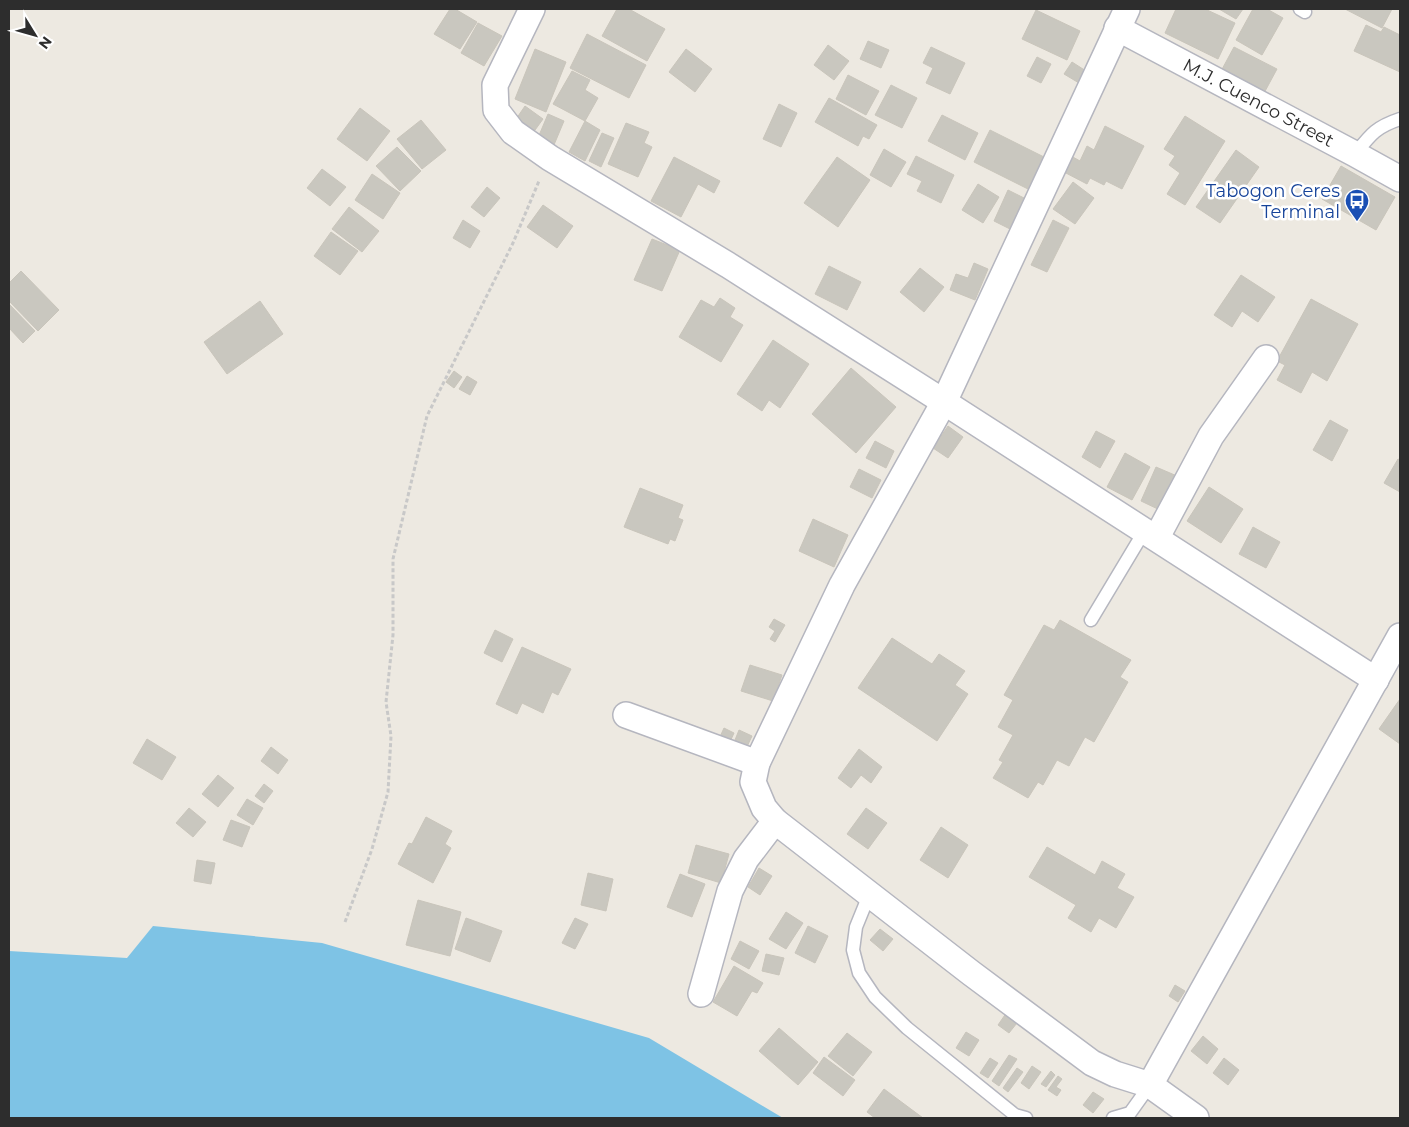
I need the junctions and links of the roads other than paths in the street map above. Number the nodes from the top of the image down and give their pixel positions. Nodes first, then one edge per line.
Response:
1 (532, 9) edge
2 (1122, 18) edge
3 (1400, 118) edge
4 (1355, 154) junction
5 (1400, 179) edge
6 (1266, 358) dead end
7 (944, 402) junction
8 (1151, 534) junction
9 (1091, 620) dead end
10 (1400, 636) edge
11 (1376, 680) junction
12 (626, 715) dead end
13 (757, 762) junction
14 (775, 822) junction
15 (869, 895) junction
16 (701, 994) dead end
17 (1150, 1085) junction
18 (1026, 1118) edge
19 (1113, 1118) edge
20 (1196, 1118) edge

1 - 7 street
2 - 4 street, M.J. Cuenco Street
2 - 7 street
3 - 4 lane
4 - 5 street, M.J. Cuenco Street
6 - 8 street
7 - 8 street
7 - 13 street
8 - 9 lane
8 - 11 street
10 - 11 street
11 - 17 street
12 - 13 street
13 - 14 street
14 - 15 street
14 - 16 street
15 - 17 street
15 - 18 lane
17 - 19 lane
17 - 20 street

